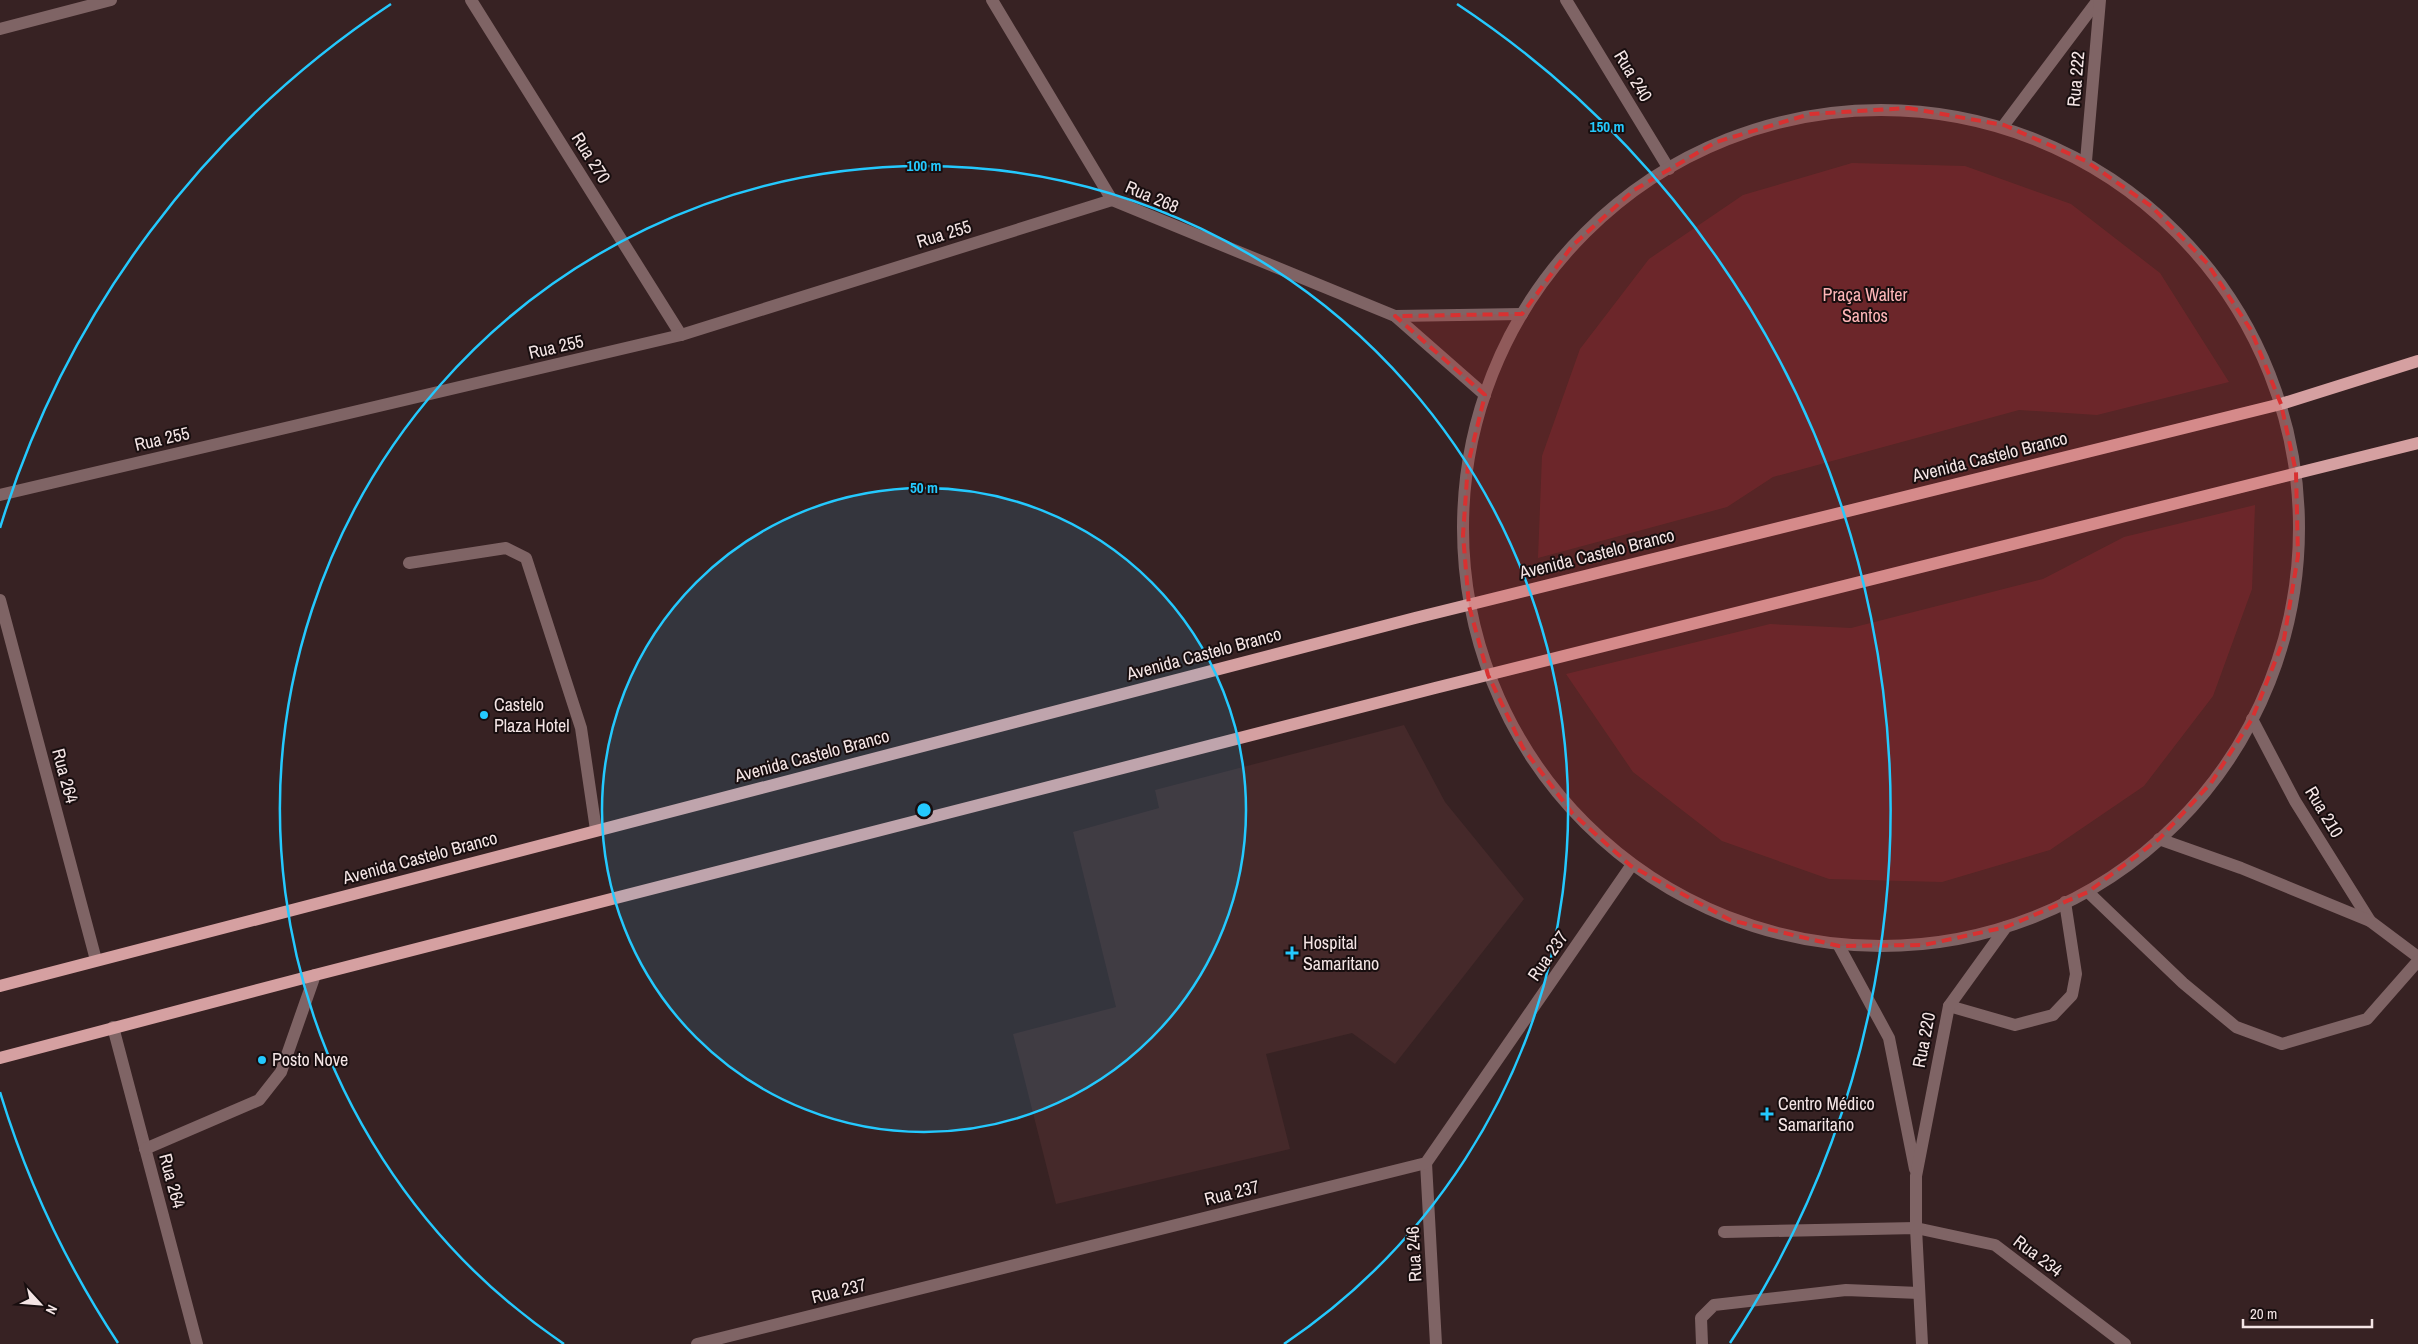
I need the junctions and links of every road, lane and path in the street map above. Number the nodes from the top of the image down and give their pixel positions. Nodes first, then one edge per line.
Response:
1 (111, 0) edge
2 (471, 0) edge
3 (992, 0) edge
4 (1566, 0) edge
5 (2099, 0) edge
6 (0, 29) edge
7 (2004, 125) junction
8 (2086, 161) junction
9 (1669, 169) junction
10 (1112, 200) junction
11 (1522, 314) junction
12 (1395, 316) junction
13 (681, 335) junction
14 (2418, 361) edge
15 (1485, 395) junction
16 (2281, 404) junction
17 (2418, 442) edge
18 (2296, 472) junction
19 (0, 495) edge
20 (409, 563) dead end
21 (0, 600) edge
22 (1469, 606) junction
23 (1488, 675) junction
24 (2252, 719) junction
25 (596, 830) junction
26 (2159, 839) junction
27 (1632, 866) junction
28 (2088, 892) junction
29 (2065, 902) junction
30 (2370, 921) junction
31 (2006, 927) junction
32 (1840, 946) junction
33 (2418, 959) edge
34 (96, 960) junction
35 (315, 974) junction
36 (0, 986) edge
37 (1948, 1006) junction
38 (113, 1027) junction
39 (0, 1058) edge
40 (146, 1149) junction
41 (1426, 1163) junction
42 (1916, 1176) junction
43 (1916, 1228) junction
44 (1724, 1232) dead end
45 (1919, 1293) junction
46 (197, 1344) edge
47 (697, 1344) edge
48 (1436, 1344) edge
49 (1702, 1344) edge
50 (1922, 1344) edge
51 (2125, 1344) edge

1 - 6 street
2 - 13 street, Rua 270
3 - 10 street, Rua 268
4 - 9 street, Rua 240
5 - 7 street, Rua 222
5 - 8 street, Rua 222
7 - 8 street
7 - 9 street
8 - 16 street
9 - 11 street
10 - 12 street, Rua 268
10 - 13 street, Rua 255
11 - 12 street, Rua 268
11 - 15 street
12 - 15 street, Rua 268
13 - 19 street, Rua 255
14 - 16 main road, Avenida Castelo Branco
15 - 22 street
16 - 18 street
16 - 22 main road, Avenida Castelo Branco
17 - 18 main road
18 - 23 main road
18 - 24 street
20 - 25 street
21 - 34 street, Rua 264
22 - 23 street
22 - 25 main road, Avenida Castelo Branco
23 - 27 street
23 - 35 main road
24 - 26 street
24 - 30 street, Rua 210
25 - 34 main road, Avenida Castelo Branco
26 - 28 street
26 - 30 street, Rua 210
27 - 32 street
27 - 41 street, Rua 237
28 - 29 street
28 - 33 street
29 - 31 street
29 - 37 street
30 - 33 street, Rua 210
31 - 32 street
31 - 37 street, Rua 220
32 - 42 street, Rua 220
34 - 36 main road, Avenida Castelo Branco
35 - 38 main road
35 - 40 street
37 - 42 street, Rua 220
38 - 39 main road
38 - 40 street, Rua 264
40 - 46 street, Rua 264
41 - 47 street, Rua 237
41 - 48 street, Rua 246
42 - 43 street, Rua 220
43 - 44 street, Rua 234
43 - 45 street, Rua 220
43 - 51 street, Rua 234
45 - 49 street
45 - 50 street, Rua 220

